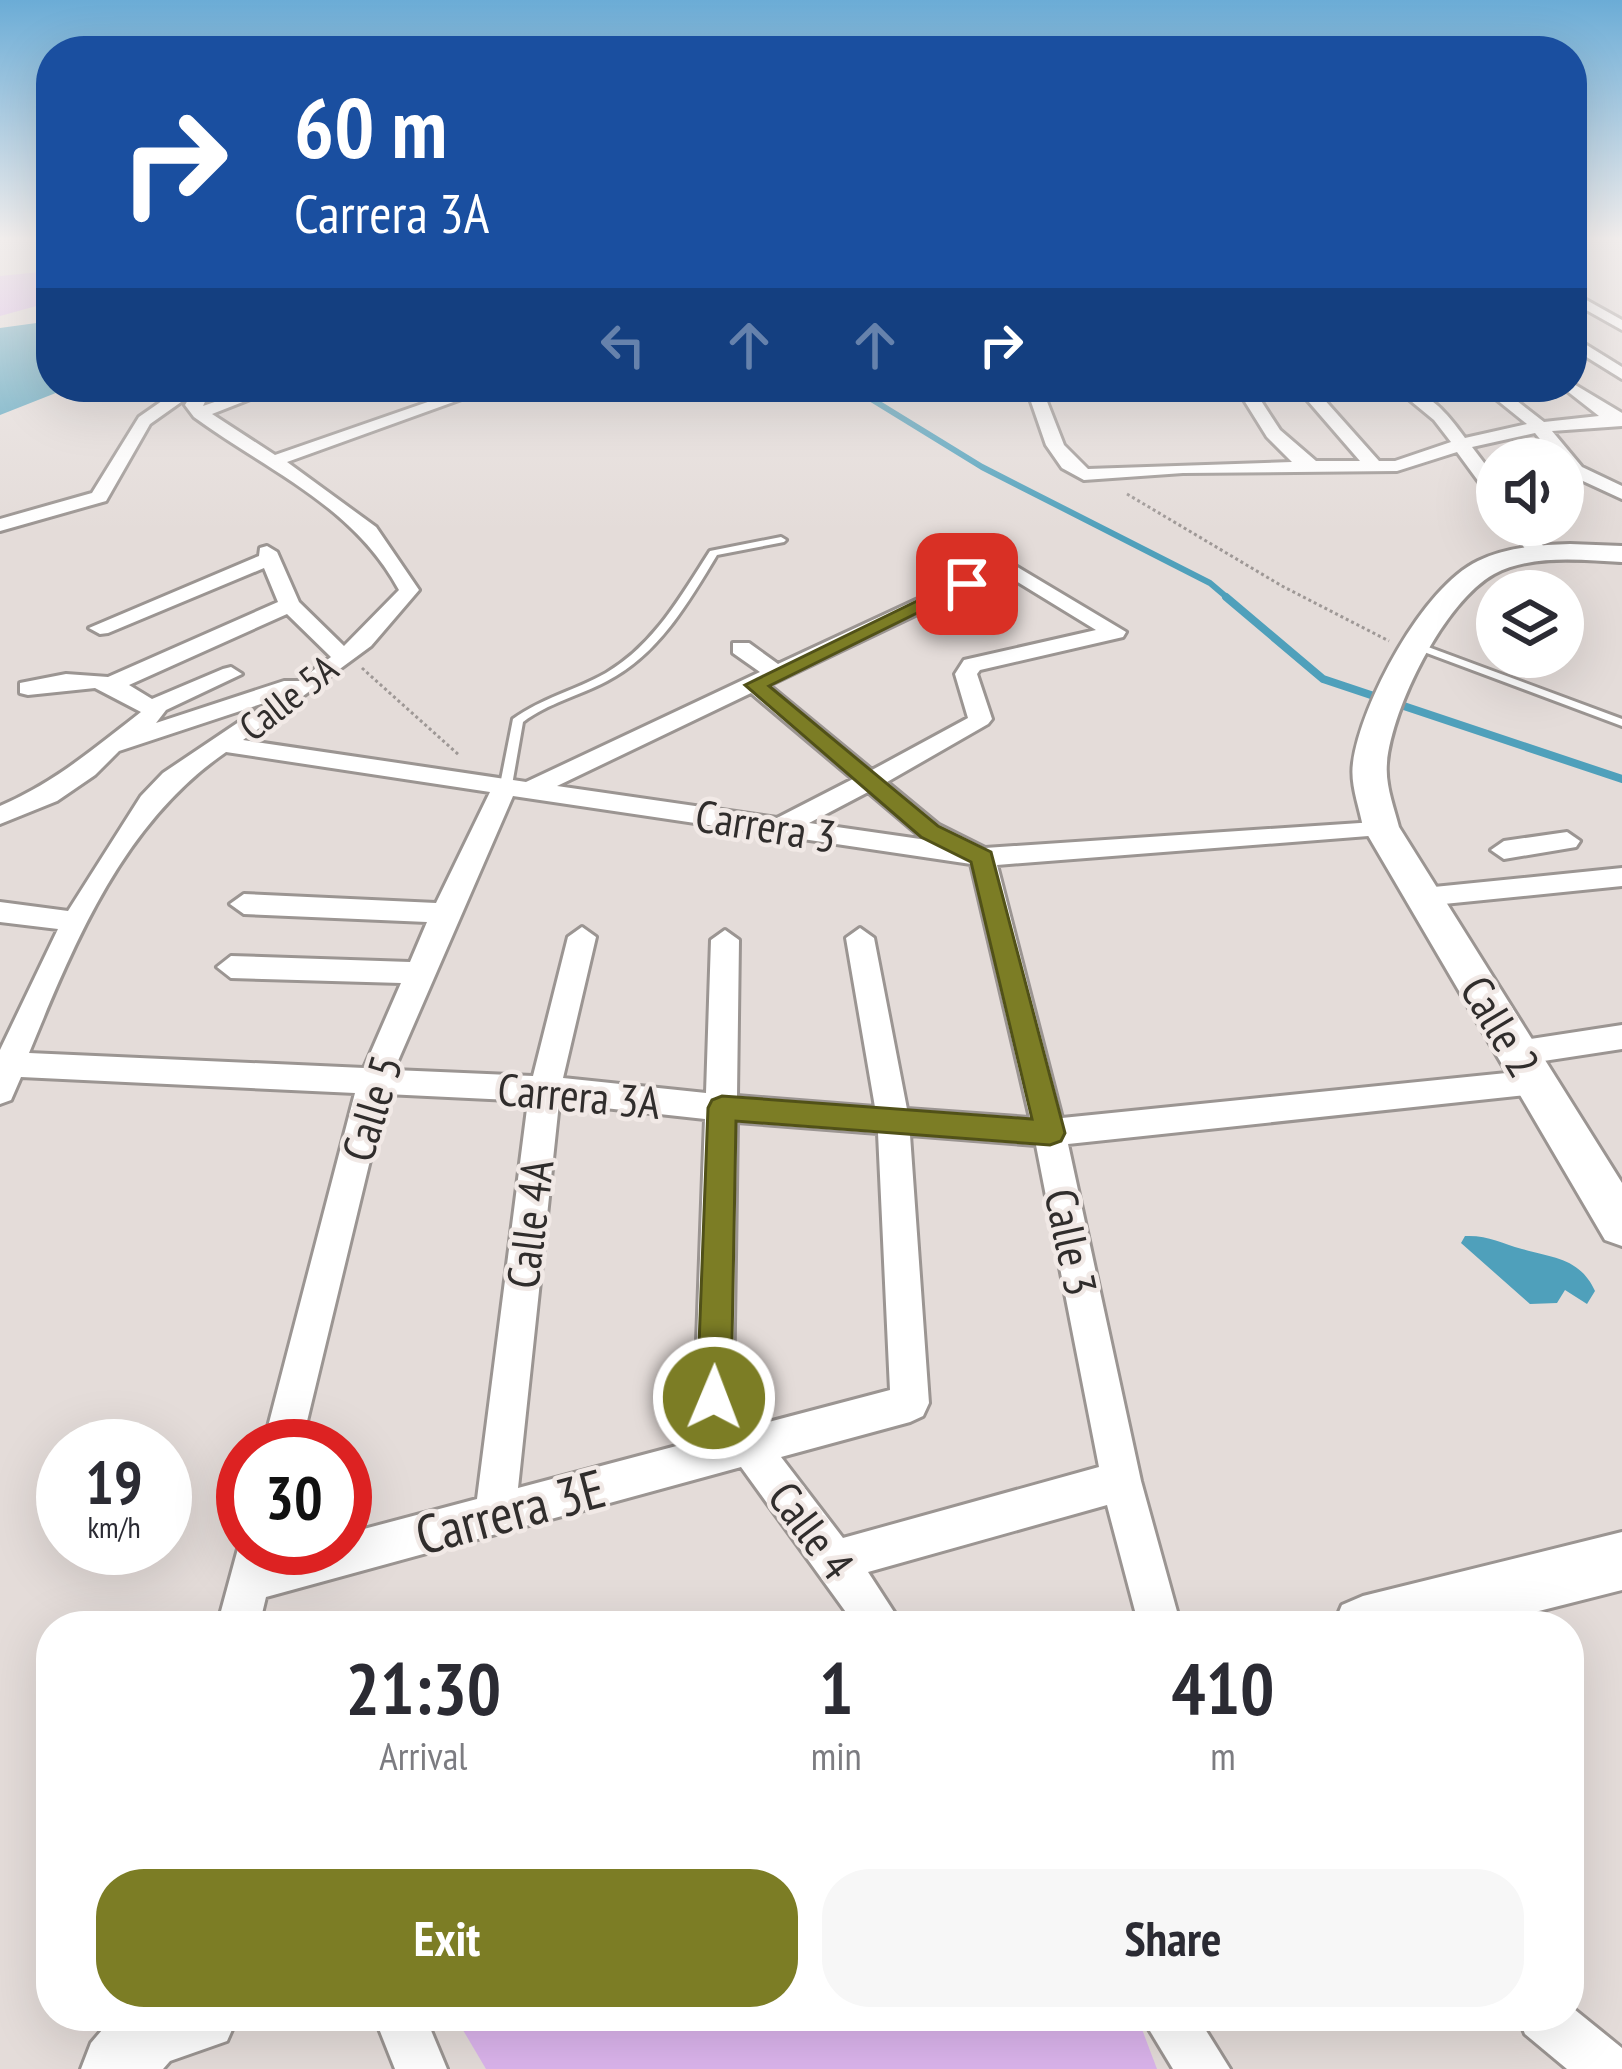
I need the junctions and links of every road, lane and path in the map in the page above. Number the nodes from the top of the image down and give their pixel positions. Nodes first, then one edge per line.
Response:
1 (1599, 337) edge
2 (1622, 374) edge
3 (1587, 399) edge
4 (164, 402) edge
5 (195, 402) edge
6 (229, 402) edge
7 (444, 402) edge
8 (1040, 402) edge
9 (1254, 402) edge
10 (1317, 402) edge
11 (1422, 402) edge
12 (1507, 402) edge
13 (200, 412) junction
14 (1620, 421) edge
15 (1537, 426) junction
16 (1462, 442) junction
17 (278, 460) junction
18 (1476, 462) edge
19 (1375, 467) junction
20 (1315, 468) junction
21 (1084, 475) junction
22 (1618, 485) edge
23 (1584, 488) edge
24 (0, 525) edge
25 (781, 540) dead end
26 (1533, 546) edge
27 (1622, 554) edge
28 (1539, 555) junction
29 (290, 605) junction
30 (100, 628) dead end
31 (741, 648) dead end
32 (1418, 651) junction
33 (342, 656) junction
34 (231, 674) dead end
35 (767, 680) junction
36 (309, 681) junction
37 (112, 684) junction
38 (28, 688) dead end
39 (151, 708) junction
40 (1621, 723) edge
41 (111, 746) junction
42 (225, 746) junction
43 (870, 780) junction
44 (511, 786) junction
45 (0, 816) edge
46 (781, 827) junction
47 (1381, 827) junction
48 (1567, 841) dead end
49 (982, 857) junction
50 (1622, 877) edge
51 (1562, 883) junction
52 (1424, 897) junction
53 (244, 904) dead end
54 (0, 912) edge
55 (445, 913) junction
56 (77, 922) junction
57 (582, 937) dead end
58 (860, 938) dead end
59 (725, 940) dead end
60 (231, 967) dead end
61 (419, 973) junction
62 (1622, 1037) edge
63 (1527, 1068) junction
64 (4, 1077) edge
65 (374, 1081) junction
66 (545, 1089) junction
67 (722, 1108) junction
68 (893, 1119) junction
69 (1050, 1133) junction
70 (1622, 1225) edge
71 (289, 1419) edge
72 (750, 1448) junction
73 (1121, 1481) junction
74 (495, 1515) junction
75 (372, 1540) edge
76 (835, 1561) junction
77 (1622, 1562) edge
78 (250, 1575) edge
79 (241, 1611) edge
80 (871, 1611) edge
81 (1156, 1611) edge
82 (1424, 1611) edge
83 (405, 2031) edge
84 (1177, 2031) edge
85 (1561, 2031) edge
86 (421, 2069) edge
87 (1204, 2069) edge
88 (1607, 2069) edge

1 - 2 street
3 - 14 street
4 - 24 street
5 - 13 street
6 - 13 street
7 - 17 street
8 - 21 street
9 - 20 street
10 - 19 street
11 - 16 street
12 - 15 street
13 - 17 street, Calle 5A
14 - 15 street
15 - 16 street
15 - 22 street
16 - 18 street
16 - 19 street
17 - 33 street, Calle 5A
19 - 20 street
20 - 21 street
21 - 32 path
22 - 23 street
25 - 44 lane
26 - 28 street
27 - 28 main road
28 - 32 main road
29 - 30 street
29 - 33 street
29 - 37 street
31 - 35 street
32 - 40 lane
32 - 47 main road
33 - 36 street, Calle 5A
33 - 44 path
34 - 39 street
35 - 43 street
35 - 43 street
35 - 44 street
36 - 41 street
36 - 42 street, Calle 5A
37 - 38 street
37 - 39 street
39 - 41 street
41 - 45 street
42 - 44 street, Carrera 3
42 - 56 street, Calle 5A
43 - 46 street
43 - 49 street
44 - 46 street, Carrera 3
44 - 55 street, Calle 5
46 - 49 street, Carrera 3
47 - 49 street, Carrera 3
47 - 52 main road, Calle 2
48 - 51 street
49 - 69 street, Calle 3
50 - 51 street
51 - 52 street
52 - 63 main road, Calle 2
53 - 55 street
54 - 56 street
55 - 61 street, Calle 5
56 - 64 street, Calle 5A
57 - 66 street, Calle 4A
58 - 68 street
59 - 67 street, Calle 4
60 - 61 street
61 - 65 street, Calle 5
62 - 63 street, Carrera 3A
63 - 69 street, Carrera 3A
63 - 70 main road, Calle 2
64 - 65 street, Carrera 3A
65 - 66 street, Carrera 3A
65 - 71 street, Calle 5
66 - 67 street, Carrera 3A
66 - 74 street, Calle 4A
67 - 68 street, Carrera 3A
67 - 72 street, Calle 4
68 - 69 street, Carrera 3A
68 - 72 street, Carrera 3E
69 - 73 street, Calle 3
72 - 74 street, Carrera 3E
72 - 76 street, Calle 4
73 - 76 street
73 - 81 street, Calle 3
74 - 75 street, Carrera 3E
76 - 80 street, Calle 4
77 - 82 main road
78 - 79 street
83 - 86 street
84 - 87 street
85 - 88 street

